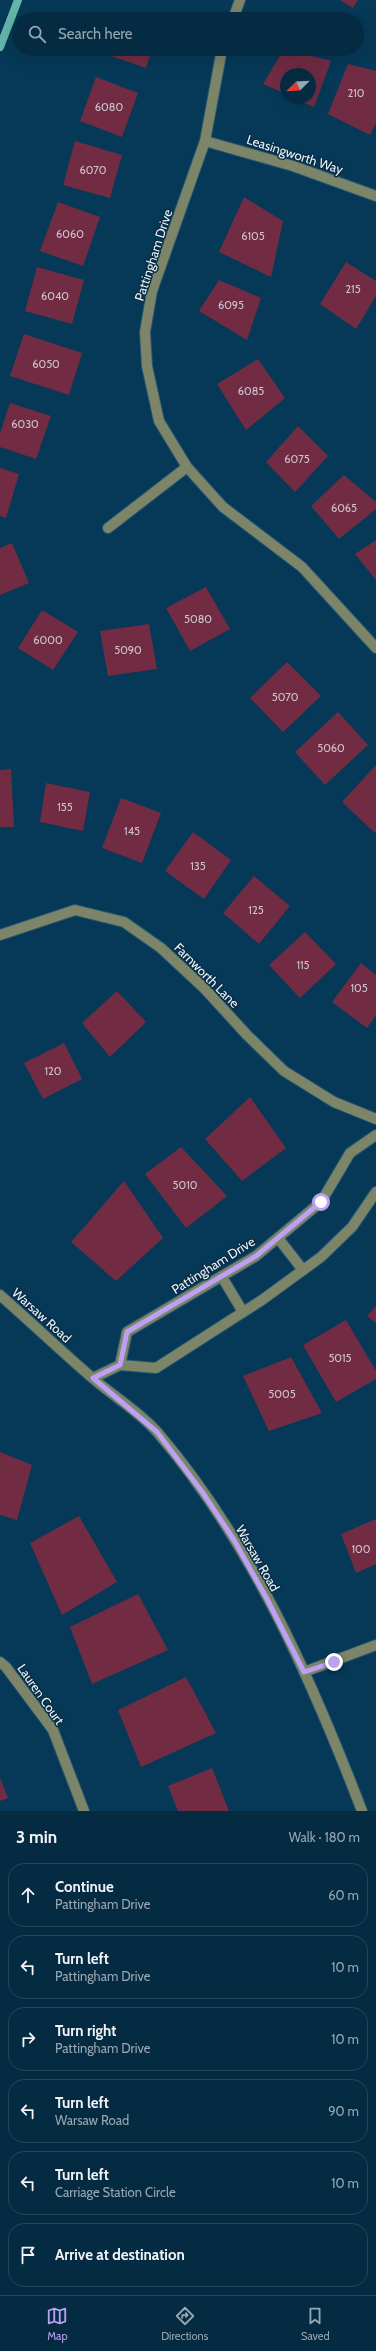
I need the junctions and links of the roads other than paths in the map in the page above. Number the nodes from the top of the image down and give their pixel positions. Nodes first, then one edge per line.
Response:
1 (240, 0) edge
2 (236, 12) edge
3 (221, 56) edge
4 (205, 141) junction
5 (376, 196) edge
6 (188, 468) junction
7 (108, 528) dead end
8 (376, 648) edge
9 (0, 935) edge
10 (376, 1119) edge
11 (376, 1135) edge
12 (376, 1192) edge
13 (278, 1238) junction
14 (303, 1270) junction
15 (222, 1277) junction
16 (0, 1295) edge
17 (243, 1312) junction
18 (120, 1365) junction
19 (93, 1378) junction
20 (376, 1645) edge
21 (0, 1662) edge
22 (304, 1672) junction
23 (84, 1811) edge
24 (362, 1811) edge

1 - 2 street
3 - 4 street, Pattingham Drive
4 - 5 street, Leasingworth Way
4 - 6 street, Pattingham Drive
6 - 7 street
6 - 8 street, Pattingham Drive
9 - 10 street, Farnworth Lane
11 - 13 street, Pattingham Drive
12 - 14 street
13 - 14 street
13 - 15 street, Pattingham Drive
14 - 17 street
15 - 17 street
15 - 18 street, Pattingham Drive
16 - 19 street, Warsaw Road
17 - 18 street
18 - 19 street
19 - 22 street, Warsaw Road
20 - 22 street
21 - 23 street, Lauren Court
22 - 24 street, Warsaw Road

